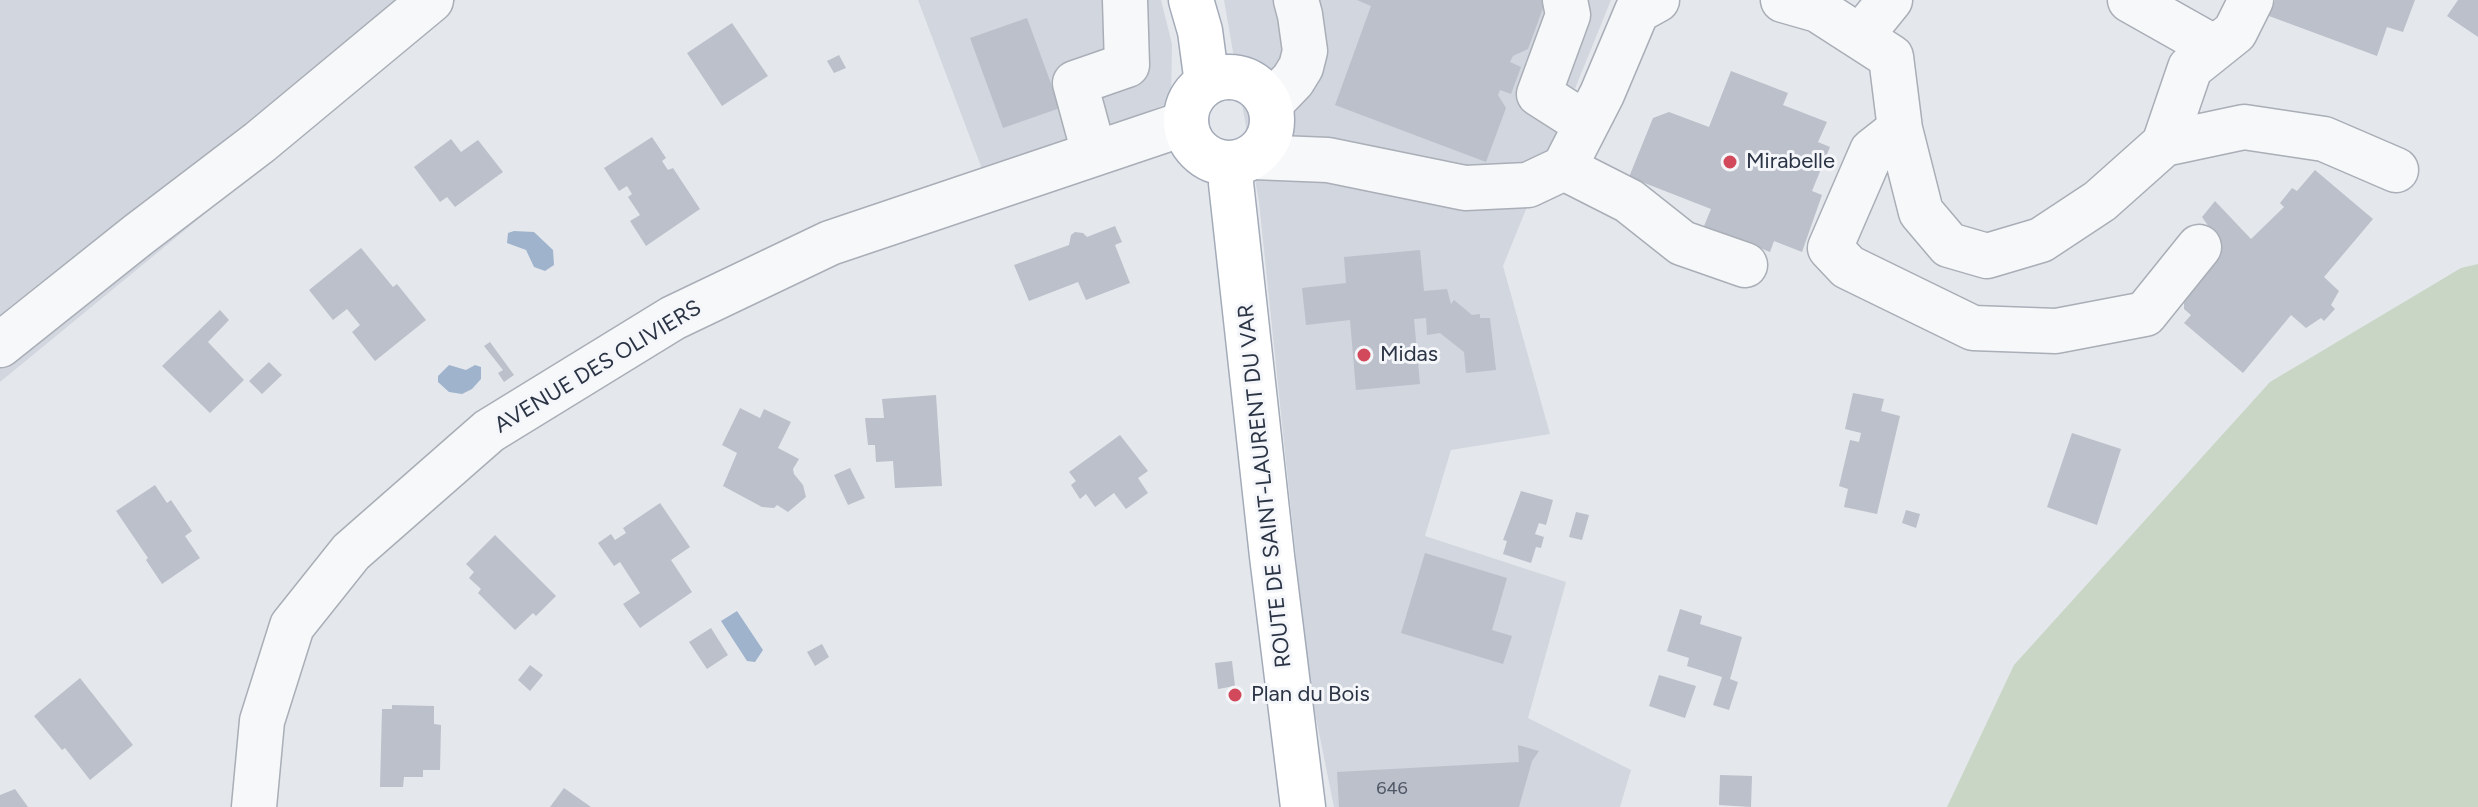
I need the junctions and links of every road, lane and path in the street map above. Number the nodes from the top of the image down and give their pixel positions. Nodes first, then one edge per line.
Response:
1 (431, 0) edge
2 (1125, 0) edge
3 (1191, 0) edge
4 (1220, 0) edge
5 (1296, 0) edge
6 (1565, 0) edge
7 (1657, 0) edge
8 (1890, 0) edge
9 (2130, 0) edge
10 (2251, 0) edge
11 (1808, 3) edge
12 (1860, 37) junction
13 (2215, 48) junction
14 (1249, 96) junction
15 (1186, 123) junction
16 (1586, 124) junction
17 (1900, 129) junction
18 (2164, 144) junction
19 (1094, 153) junction
20 (1243, 160) junction
21 (1328, 160) junction
22 (1564, 168) junction
23 (2396, 170) dead end
24 (2199, 247) dead end
25 (1745, 265) dead end
26 (0, 345) edge
27 (254, 807) edge
28 (1303, 807) edge

1 - 26 street
2 - 19 street
3 - 14 main road
4 - 14 main road
5 - 14 street
6 - 16 street
7 - 16 street
8 - 12 street
9 - 13 street
10 - 13 street
11 - 12 street
12 - 17 street
13 - 18 street
14 - 15 main road
14 - 20 main road
14 - 21 street
15 - 19 street, AVENUE DES OLIVIERS
15 - 20 main road
16 - 22 street
17 - 18 street
17 - 24 street
18 - 23 street
19 - 27 street, AVENUE DES OLIVIERS
20 - 21 street
20 - 28 main road, ROUTE DE SAINT-LAURENT DU VAR
21 - 22 street
22 - 25 street

